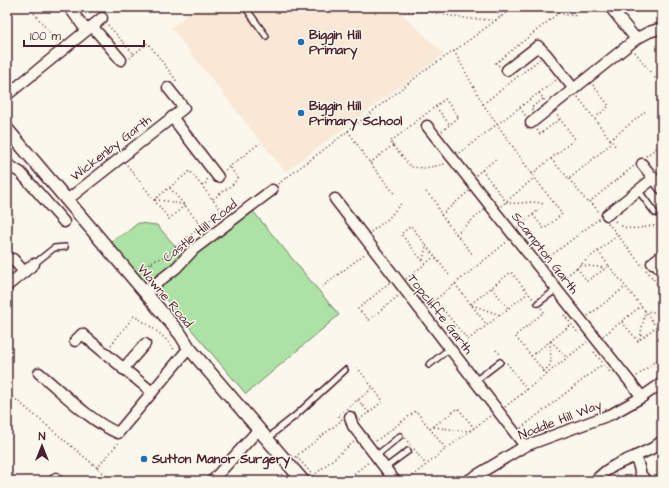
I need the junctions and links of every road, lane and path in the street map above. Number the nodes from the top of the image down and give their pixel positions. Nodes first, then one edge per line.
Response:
1 (29, 7) edge
2 (69, 7) edge
3 (81, 7) edge
4 (245, 7) edge
5 (398, 7) edge
6 (492, 7) edge
7 (514, 7) edge
8 (558, 7) edge
9 (585, 7) edge
10 (610, 7) edge
11 (96, 8) edge
12 (561, 11) junction
13 (501, 17) junction
14 (102, 18) junction
15 (497, 20) junction
16 (89, 28) junction
17 (662, 28) edge
18 (266, 36) dead end
19 (636, 39) junction
20 (63, 49) junction
21 (454, 52) junction
22 (635, 52) dead end
23 (134, 54) junction
24 (546, 54) junction
25 (121, 60) joint
26 (504, 72) junction
27 (556, 80) dead end
28 (511, 82) junction
29 (593, 85) dead end
30 (662, 87) edge
31 (168, 88) joint
32 (576, 93) junction
33 (7, 95) edge
34 (482, 104) junction
35 (436, 106) dead end
36 (550, 107) junction
37 (646, 111) dead end
38 (172, 117) junction
39 (594, 119) junction
40 (532, 123) dead end
41 (450, 124) dead end
42 (497, 124) junction
43 (427, 126) dead end
44 (7, 130) edge
45 (348, 131) junction
46 (610, 140) junction
47 (260, 143) dead end
48 (612, 143) junction
49 (662, 144) edge
50 (393, 145) dead end
51 (616, 147) dead end
52 (121, 157) junction
53 (452, 158) junction
54 (551, 158) junction
55 (496, 159) dead end
56 (640, 162) junction
57 (370, 163) junction
58 (7, 164) edge
59 (230, 167) junction
60 (482, 170) junction
61 (220, 174) joint
62 (532, 174) junction
63 (534, 178) junction
64 (654, 178) junction
65 (569, 179) junction
66 (472, 183) junction
67 (170, 188) junction
68 (662, 189) edge
69 (272, 190) joint
70 (638, 190) junction
71 (426, 192) dead end
72 (394, 193) dead end
73 (213, 199) junction
74 (335, 199) dead end
75 (67, 200) junction
76 (154, 200) junction
77 (590, 201) junction
78 (402, 202) dead end
79 (506, 202) junction
80 (543, 204) dead end
81 (185, 205) junction
82 (492, 208) junction
83 (539, 209) dead end
84 (222, 211) junction
85 (608, 211) junction
86 (655, 213) dead end
87 (441, 215) junction
88 (533, 215) junction
89 (64, 222) dead end
90 (230, 222) junction
91 (662, 224) edge
92 (202, 226) junction
93 (456, 234) junction
94 (513, 234) junction
95 (618, 235) dead end
96 (364, 237) junction
97 (65, 246) dead end
98 (426, 246) junction
99 (373, 248) junction
100 (598, 251) junction
101 (662, 255) edge
102 (473, 256) dead end
103 (163, 257) junction
104 (187, 257) junction
105 (434, 257) junction
106 (13, 259) dead end
107 (422, 260) junction
108 (152, 262) junction
109 (652, 263) joint
110 (34, 264) joint
111 (426, 264) junction
112 (581, 265) junction
113 (538, 266) junction
114 (609, 266) junction
115 (577, 268) junction
116 (606, 268) junction
117 (24, 272) junction
118 (450, 275) dead end
119 (662, 275) edge
120 (133, 279) junction
121 (400, 284) junction
122 (455, 284) junction
123 (7, 286) edge
124 (322, 286) dead end
125 (625, 286) junction
126 (492, 288) junction
127 (555, 288) junction
128 (149, 289) junction
129 (662, 290) edge
130 (528, 293) junction
131 (662, 294) edge
132 (662, 299) edge
133 (435, 300) junction
134 (538, 303) dead end
135 (471, 305) junction
136 (641, 306) junction
137 (508, 308) junction
138 (645, 311) junction
139 (423, 313) junction
140 (662, 313) edge
141 (500, 315) junction
142 (582, 321) junction
143 (622, 322) junction
144 (662, 322) edge
145 (487, 324) junction
146 (571, 324) dead end
147 (656, 327) junction
148 (640, 340) junction
149 (75, 341) dead end
150 (550, 341) junction
151 (592, 341) junction
152 (145, 344) dead end
153 (189, 348) junction
154 (450, 348) junction
155 (496, 350) dead end
156 (176, 352) dead end
157 (104, 353) junction
158 (501, 355) dead end
159 (532, 356) junction
160 (662, 356) edge
161 (567, 358) junction
162 (502, 361) joint
163 (602, 364) dead end
164 (429, 365) dead end
165 (357, 367) dead end
166 (124, 369) junction
167 (345, 370) dead end
168 (543, 371) junction
169 (39, 372) dead end
170 (546, 374) junction
171 (475, 381) junction
172 (630, 382) junction
173 (662, 383) edge
174 (373, 388) junction
175 (527, 390) junction
176 (7, 392) edge
177 (152, 392) junction
178 (642, 397) junction
179 (358, 400) junction
180 (499, 412) junction
181 (368, 413) junction
182 (354, 419) joint
183 (434, 427) junction
184 (475, 428) junction
185 (259, 429) junction
186 (430, 429) junction
187 (472, 430) junction
188 (514, 433) junction
189 (400, 436) dead end
190 (361, 437) junction
191 (268, 440) junction
192 (662, 441) edge
193 (525, 446) junction
194 (446, 450) junction
195 (408, 451) dead end
196 (379, 453) junction
197 (636, 456) junction
198 (292, 460) junction
199 (386, 468) junction
200 (103, 473) junction
201 (308, 478) edge
202 (393, 480) edge
203 (96, 481) edge
204 (113, 481) edge
205 (212, 481) edge
206 (318, 481) edge
207 (345, 481) edge
208 (406, 481) edge
209 (467, 481) edge
210 (595, 481) edge
211 (646, 481) edge

1 - 20 path
2 - 16 street
3 - 11 path
4 - 18 lane
5 - 15 path
6 - 13 path
7 - 13 path
8 - 12 path
9 - 12 path
10 - 19 street
11 - 14 path
12 - 26 path
13 - 15 path
14 - 16 street
14 - 23 path
15 - 21 path
16 - 20 street
16 - 25 street
17 - 19 street
19 - 32 street
20 - 33 street
21 - 34 path
21 - 45 path
22 - 30 path
23 - 25 path
23 - 31 path
24 - 26 street
24 - 28 path
24 - 32 street
26 - 28 path
27 - 42 path
28 - 34 path
29 - 39 path
31 - 38 street, Wickenby Garth
32 - 36 street
32 - 39 path
34 - 42 path
35 - 41 path
36 - 40 street
36 - 54 path
37 - 46 path
38 - 52 street, Wickenby Garth
38 - 61 street, Wickenby Garth
39 - 46 path
42 - 53 path
42 - 62 path
43 - 53 street, Scampton Garth
44 - 75 street, Wawne Road
45 - 57 path
45 - 69 path
46 - 48 path
47 - 59 path
48 - 51 path
48 - 65 path
49 - 56 path
50 - 57 path
52 - 75 street, Wickenby Garth
52 - 76 path
53 - 66 street, Scampton Garth
54 - 62 path
54 - 65 path
55 - 60 path
56 - 64 street
56 - 77 path
57 - 72 path
58 - 89 street
59 - 61 path
59 - 73 path
60 - 66 path
60 - 79 path
62 - 63 path
63 - 79 path
63 - 88 path
64 - 68 street
64 - 70 street
65 - 77 path
66 - 82 street, Scampton Garth
66 - 87 path
67 - 73 path
67 - 76 path
67 - 81 path
69 - 90 street, Castle Hill Road
70 - 85 street
70 - 86 lane
71 - 87 path
73 - 84 path
74 - 96 street, Topcliffe Garth
75 - 120 street, Wawne Road
76 - 81 path
76 - 81 path
77 - 85 path
78 - 96 path
79 - 80 path
79 - 82 path
81 - 92 path
82 - 93 path
82 - 94 street, Scampton Garth
83 - 88 path
84 - 90 path
84 - 92 path
85 - 91 path
85 - 113 path
85 - 129 path
87 - 93 path
88 - 94 path
90 - 104 street, Castle Hill Road
92 - 103 path
93 - 102 path
94 - 113 street, Scampton Garth
94 - 122 path
95 - 100 path
96 - 99 street, Topcliffe Garth
97 - 110 lane
98 - 105 path
98 - 107 path
98 - 107 path
99 - 121 street, Topcliffe Garth
99 - 124 path
100 - 112 path
100 - 114 path
101 - 109 street
103 - 104 path
103 - 108 path
104 - 128 street, Castle Hill Road
105 - 111 path
105 - 118 path
106 - 117 street
107 - 111 path
108 - 120 path
108 - 128 path
109 - 119 lane
110 - 117 street
111 - 121 path
112 - 115 path
112 - 116 path
113 - 127 street, Scampton Garth
114 - 116 path
114 - 125 path
115 - 116 path
115 - 127 path
117 - 123 street
120 - 128 street, Wawne Road
121 - 121 path
121 - 139 street, Topcliffe Garth
122 - 133 path
122 - 135 path
125 - 136 path
125 - 142 path
126 - 130 path
126 - 135 path
126 - 137 path
127 - 134 lane
127 - 142 street, Scampton Garth
128 - 153 street, Wawne Road
130 - 137 path
130 - 159 path
131 - 132 path
133 - 139 path
133 - 145 path
135 - 141 path
135 - 145 path
136 - 138 path
136 - 143 path
137 - 141 path
138 - 140 path
138 - 147 path
138 - 148 path
139 - 154 street, Topcliffe Garth
141 - 145 path
142 - 151 street, Scampton Garth
143 - 148 path
143 - 151 path
144 - 147 path
146 - 150 path
147 - 148 path
149 - 157 street
150 - 159 path
150 - 161 path
150 - 168 path
151 - 161 path
151 - 172 street, Scampton Garth
152 - 166 street
153 - 177 street
153 - 185 street, Wawne Road
154 - 164 lane
154 - 171 street, Topcliffe Garth
155 - 158 path
156 - 157 path
157 - 166 street
159 - 168 path
160 - 172 path
161 - 170 path
162 - 171 lane
162 - 175 path
163 - 188 path
165 - 174 path
166 - 177 street
167 - 191 lane
168 - 170 path
169 - 177 street
170 - 175 path
171 - 180 street, Topcliffe Garth
172 - 178 street, Scampton Garth
173 - 178 street, Noddle Hill Way
174 - 179 path
174 - 181 path
175 - 180 path
176 - 200 path
178 - 193 street, Noddle Hill Way
179 - 181 path
179 - 198 path
180 - 184 path
180 - 188 street, Topcliffe Garth
181 - 182 path
182 - 190 street
183 - 184 path
183 - 186 path
183 - 187 path
184 - 187 path
185 - 191 street, Wawne Road
185 - 205 street
186 - 194 path
186 - 196 path
187 - 194 path
188 - 193 street, Topcliffe Garth
189 - 196 lane
190 - 196 street
190 - 201 path
191 - 198 street, Wawne Road
192 - 197 street
193 - 209 street, Noddle Hill Way
194 - 208 path
195 - 199 lane
196 - 199 street
196 - 207 path
197 - 210 street
197 - 211 street
198 - 201 street, Wawne Road
198 - 201 path
199 - 202 street
200 - 203 path
200 - 204 path
201 - 206 path

